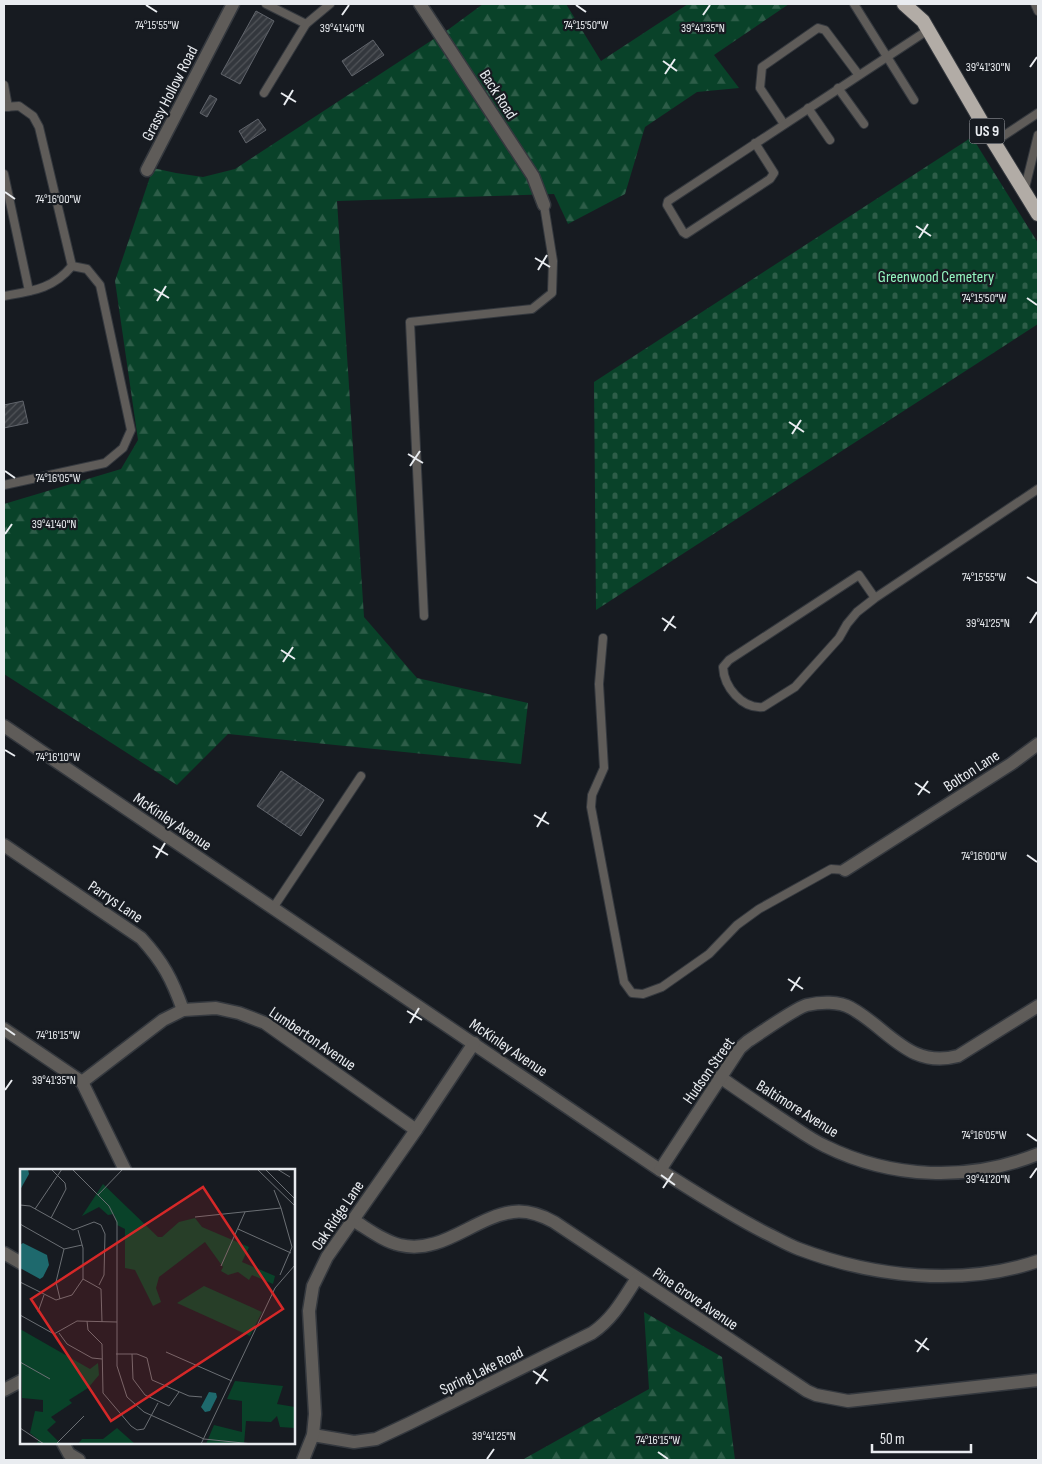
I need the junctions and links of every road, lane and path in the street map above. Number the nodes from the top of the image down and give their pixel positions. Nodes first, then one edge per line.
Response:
1 (233, 4) edge
2 (266, 4) edge
3 (330, 4) edge
4 (420, 4) edge
5 (854, 4) edge
6 (904, 4) edge
7 (923, 4) edge
8 (1035, 4) edge
9 (1038, 11) edge
10 (306, 24) junction
11 (925, 25) junction
12 (886, 56) junction
13 (858, 74) junction
14 (4, 85) edge
15 (838, 88) junction
16 (264, 93) dead end
17 (914, 100) dead end
18 (6, 107) edge
19 (808, 108) junction
20 (1038, 113) edge
21 (784, 124) junction
22 (864, 124) dead end
23 (1038, 135) edge
24 (830, 140) dead end
25 (994, 142) junction
26 (755, 144) junction
27 (147, 170) dead end
28 (4, 174) edge
29 (1024, 192) junction
30 (544, 205) joint
31 (1038, 214) edge
32 (72, 266) junction
33 (29, 291) junction
34 (4, 296) edge
35 (4, 486) edge
36 (1038, 489) edge
37 (875, 598) junction
38 (424, 616) dead end
39 (603, 638) dead end
40 (4, 726) edge
41 (1038, 744) edge
42 (361, 776) dead end
43 (4, 844) edge
44 (845, 870) joint
45 (273, 908) junction
46 (1038, 1006) edge
47 (183, 1010) junction
48 (4, 1030) edge
49 (474, 1043) junction
50 (720, 1078) junction
51 (82, 1082) junction
52 (416, 1130) junction
53 (1038, 1154) edge
54 (125, 1169) edge
55 (660, 1170) junction
56 (353, 1220) junction
57 (4, 1253) edge
58 (1038, 1261) edge
59 (20, 1262) edge
60 (637, 1278) junction
61 (1038, 1380) edge
62 (20, 1382) edge
63 (4, 1390) edge
64 (313, 1435) junction
65 (64, 1444) edge
66 (79, 1460) edge
67 (303, 1460) edge

1 - 27 street, Grassy Hollow Road
2 - 10 lane
3 - 10 lane
4 - 30 street, Back Road
5 - 12 lane
6 - 11 highway, US 9
7 - 11 highway
8 - 9 lane
10 - 16 lane
11 - 12 lane
11 - 25 highway, US 9
12 - 13 lane
12 - 17 lane
13 - 15 lane
13 - 21 lane
14 - 18 lane
15 - 19 lane
15 - 22 lane
18 - 32 lane
19 - 21 lane
19 - 24 lane
20 - 25 lane
21 - 26 lane
23 - 29 lane
25 - 29 highway, US 9
26 - 26 lane
28 - 33 lane
29 - 31 highway, US 9
30 - 38 lane
32 - 33 lane
32 - 35 lane
33 - 34 lane
36 - 37 lane
37 - 37 lane
39 - 44 lane
40 - 45 street, McKinley Avenue
41 - 44 street, Bolton Lane
42 - 45 lane
43 - 47 street, Parrys Lane
45 - 49 street, McKinley Avenue
46 - 50 street, Hudson Street
47 - 51 street, Lumberton Avenue
47 - 52 street, Lumberton Avenue
48 - 51 street
49 - 52 street, Oak Ridge Lane
49 - 55 street, McKinley Avenue
50 - 53 street, Baltimore Avenue
50 - 55 street, Hudson Street
51 - 54 street
52 - 56 street, Oak Ridge Lane
55 - 58 street, McKinley Avenue
56 - 60 street, Pine Grove Avenue
56 - 64 street, Oak Ridge Lane
57 - 59 street
60 - 61 street, Pine Grove Avenue
60 - 64 street, Spring Lake Road
62 - 63 street
64 - 67 street, Oak Ridge Lane
65 - 66 street

